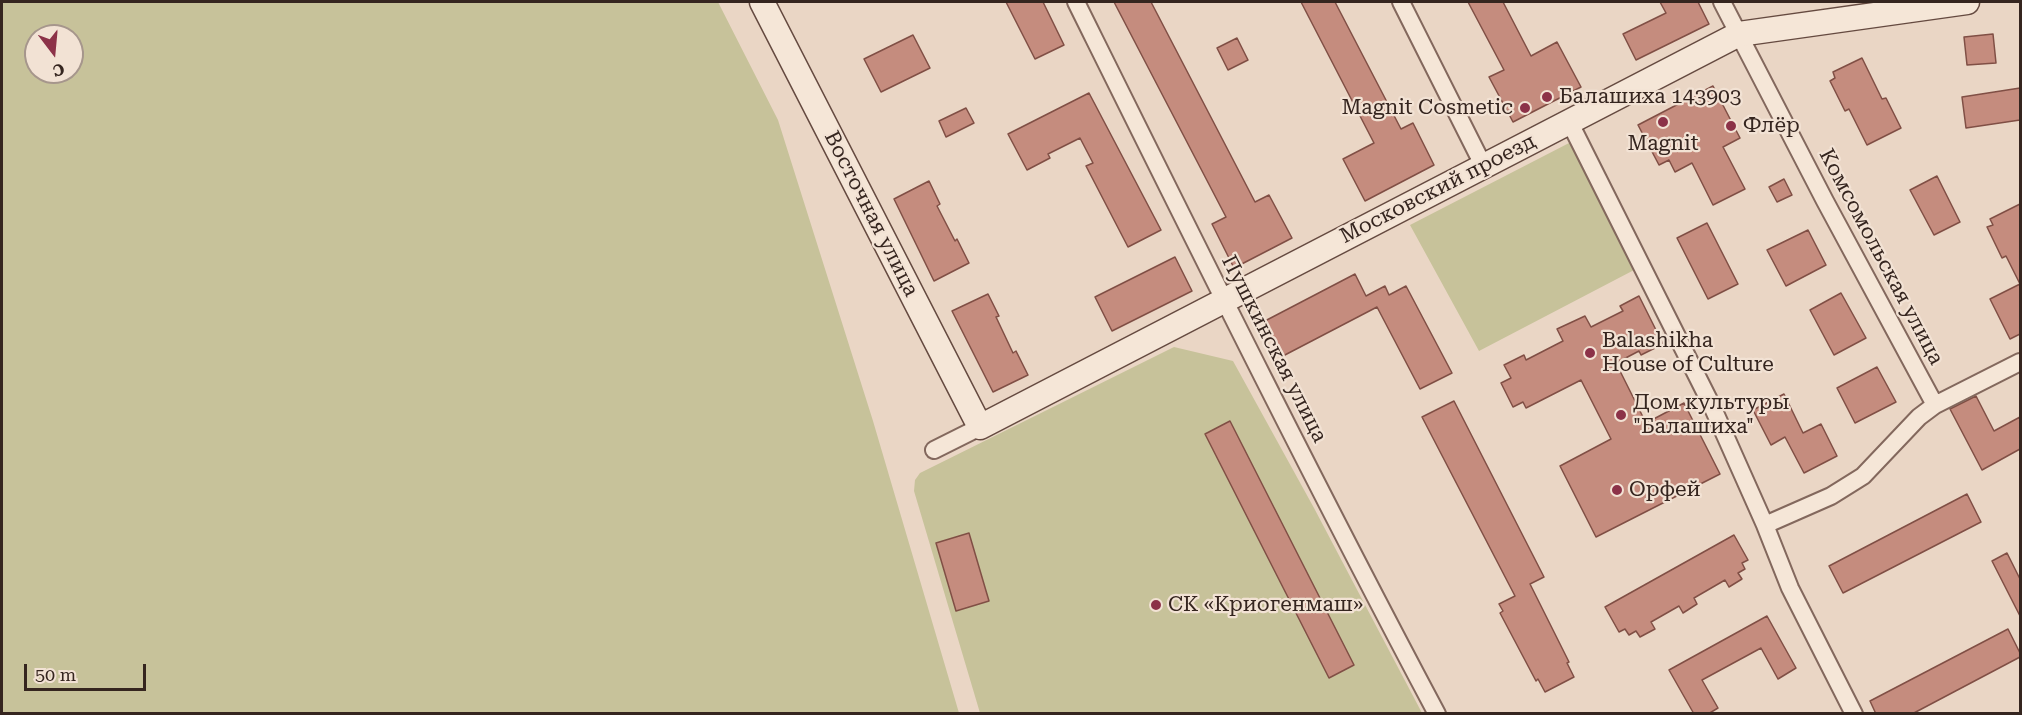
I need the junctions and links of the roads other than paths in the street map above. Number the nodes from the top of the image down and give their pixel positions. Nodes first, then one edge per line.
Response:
1 (762, 2) edge
2 (1076, 2) edge
3 (1401, 2) edge
4 (1722, 2) edge
5 (1966, 2) edge
6 (1739, 34) junction
7 (1569, 121) junction
8 (1483, 165) junction
9 (1224, 300) junction
10 (2020, 362) edge
11 (1935, 405) junction
12 (980, 427) junction
13 (934, 450) dead end
14 (1765, 525) junction
15 (1437, 714) edge
16 (1854, 714) edge

1 - 12 street, Восточная улица
2 - 9 street, Пушкинская улица
3 - 8 street
4 - 6 street, Комсомольская улица
5 - 6 street, Московский проезд
6 - 7 street, Московский проезд
6 - 11 street, Комсомольская улица
7 - 8 street, Московский проезд
7 - 14 street
8 - 9 street, Московский проезд
9 - 12 street, Московский проезд
9 - 15 street, Пушкинская улица
10 - 11 street
11 - 14 street
12 - 13 street, Московский проезд
14 - 16 street

